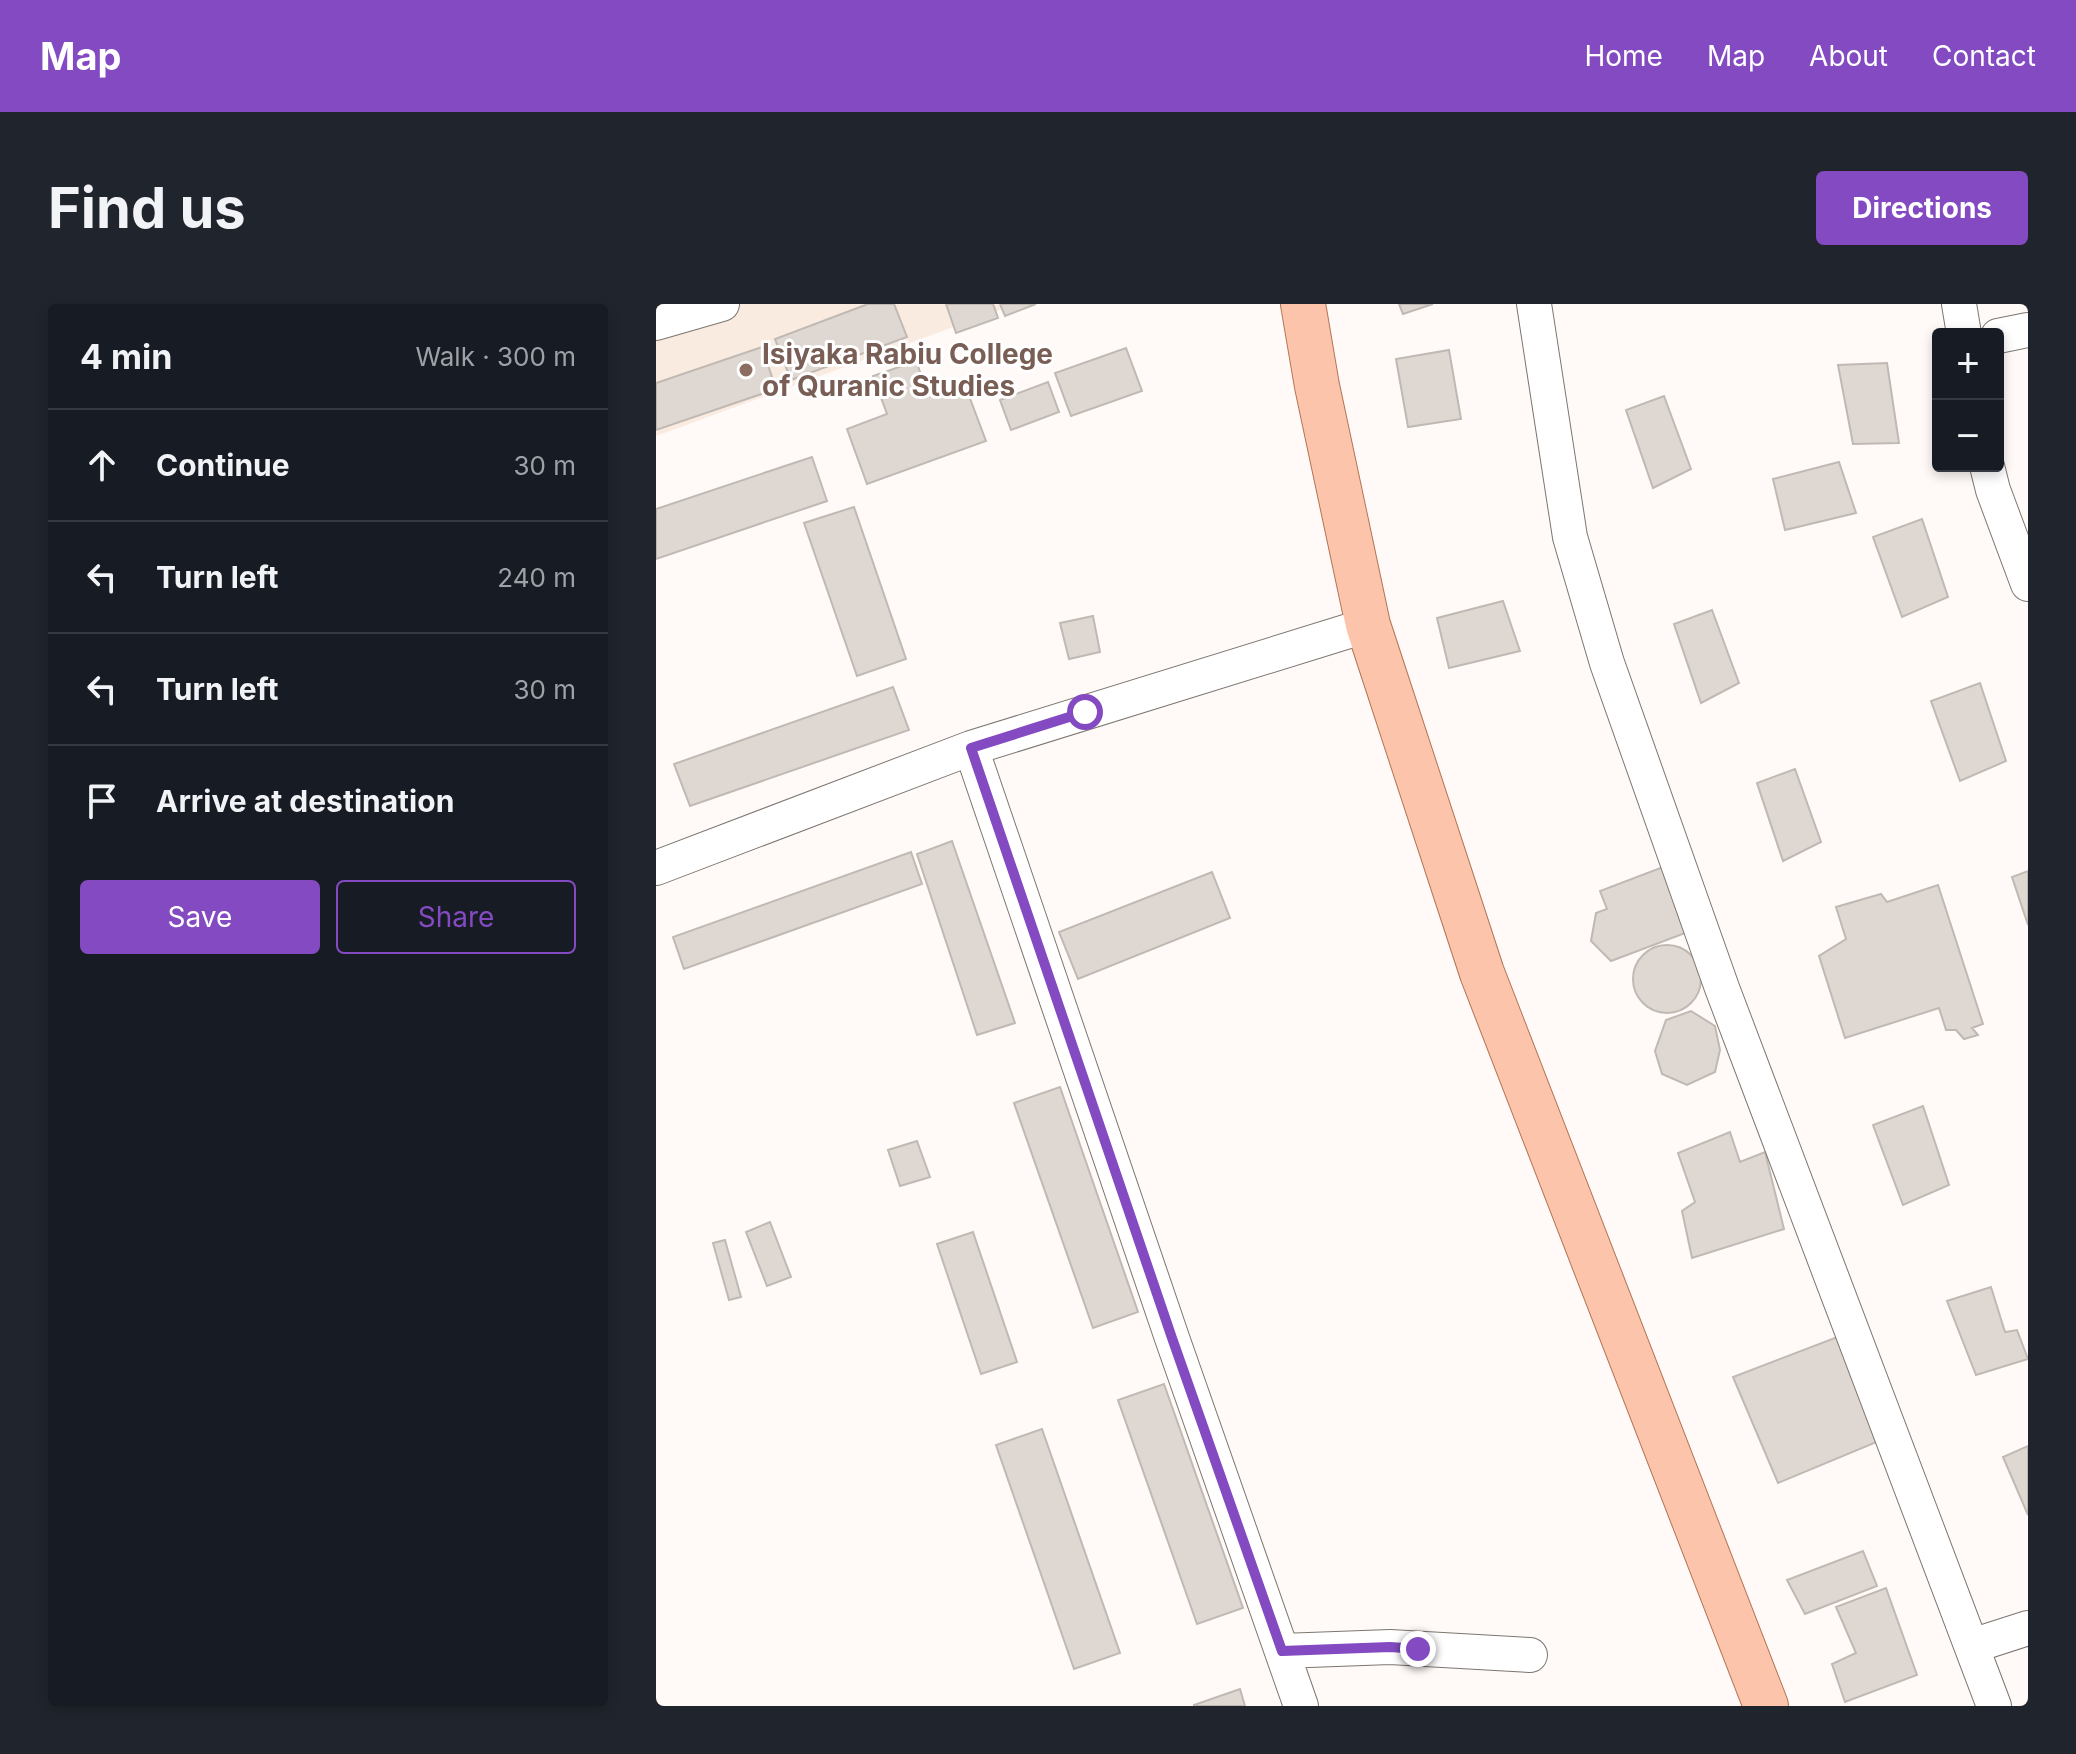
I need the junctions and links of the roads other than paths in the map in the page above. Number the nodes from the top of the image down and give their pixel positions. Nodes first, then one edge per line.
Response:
1 (722, 304) edge
2 (1274, 304) edge
3 (1303, 304) edge
4 (1534, 304) edge
5 (1959, 304) edge
6 (656, 323) edge
7 (1963, 328) edge
8 (2028, 330) edge
9 (2004, 335) edge
10 (1988, 472) edge
11 (2028, 584) edge
12 (1355, 629) junction
13 (971, 748) junction
14 (656, 868) edge
15 (1696, 1564) junction
16 (2028, 1628) edge
17 (1972, 1646) junction
18 (1282, 1651) junction
19 (1530, 1655) dead end
20 (1301, 1706) edge
21 (1735, 1706) edge
22 (1766, 1706) edge
23 (1994, 1706) edge

1 - 6 street
2 - 12 main road
3 - 12 main road
4 - 17 street
5 - 7 street
8 - 9 street
10 - 11 street
12 - 13 street
12 - 15 main road
13 - 14 street
13 - 18 street
15 - 21 main road
15 - 22 main road
16 - 17 street
17 - 23 street
18 - 19 street
18 - 20 street

